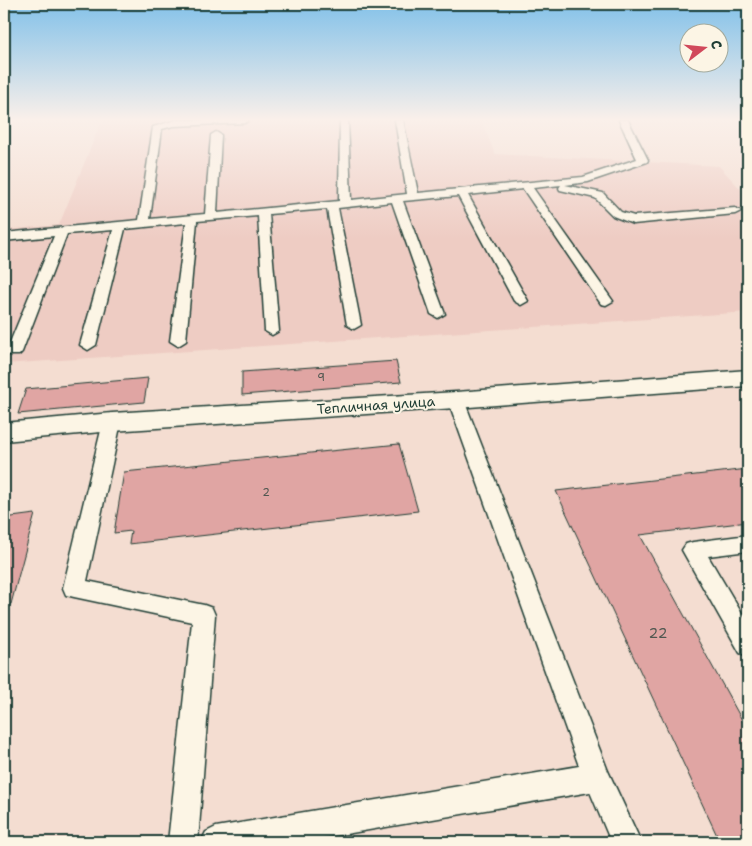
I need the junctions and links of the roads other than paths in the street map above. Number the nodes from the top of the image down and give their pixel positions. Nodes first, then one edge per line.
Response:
1 (153, 159) edge
2 (215, 159) edge
3 (342, 159) edge
4 (407, 159) edge
5 (643, 159) edge
6 (533, 186) junction
7 (461, 192) junction
8 (413, 197) junction
9 (396, 198) junction
10 (339, 204) junction
11 (263, 210) junction
12 (735, 211) dead end
13 (211, 216) junction
14 (192, 218) junction
15 (144, 223) junction
16 (120, 226) junction
17 (62, 231) junction
18 (4, 238) edge
19 (520, 301) dead end
20 (606, 301) dead end
21 (438, 314) dead end
22 (354, 325) dead end
23 (272, 331) dead end
24 (178, 341) dead end
25 (88, 345) dead end
26 (14, 352) dead end
27 (748, 378) edge
28 (456, 400) junction
29 (112, 422) junction
30 (4, 432) edge
31 (748, 543) edge
32 (748, 646) edge
33 (597, 777) junction
34 (183, 842) edge
35 (216, 842) edge
36 (626, 842) edge

1 - 15 lane
2 - 13 lane
3 - 10 lane
4 - 8 lane
5 - 6 lane
6 - 7 lane
6 - 12 lane
6 - 20 lane
7 - 8 lane
7 - 19 lane
8 - 9 lane
9 - 10 lane
9 - 21 lane
10 - 11 lane
10 - 22 lane
11 - 13 lane
11 - 23 lane
13 - 14 lane
14 - 15 lane
14 - 24 lane
15 - 16 lane
16 - 17 lane
16 - 25 lane
17 - 18 lane
17 - 26 lane
27 - 28 street, Тепличная улица
28 - 29 street, Тепличная улица
28 - 33 lane
29 - 30 street, Тепличная улица
29 - 34 lane
31 - 32 lane
33 - 35 lane
33 - 36 lane

